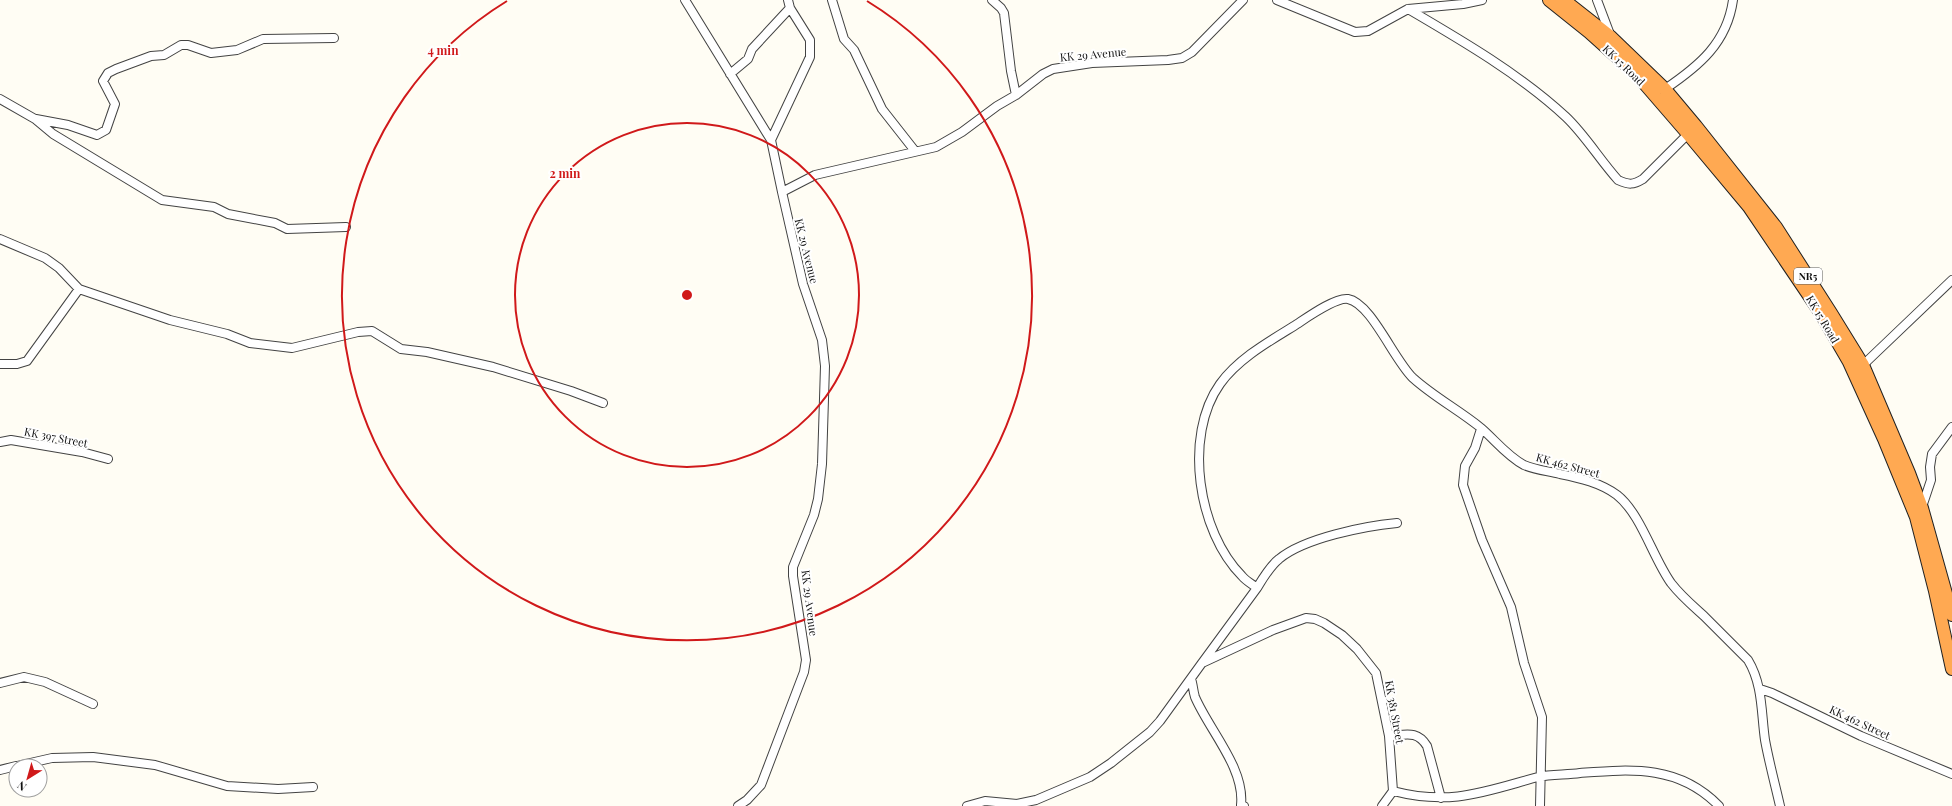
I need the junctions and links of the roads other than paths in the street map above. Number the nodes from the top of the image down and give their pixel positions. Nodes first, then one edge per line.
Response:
1 (685, 0) edge
2 (832, 0) edge
3 (992, 0) edge
4 (1242, 0) edge
5 (1277, 0) edge
6 (1482, 0) edge
7 (1549, 0) edge
8 (1564, 0) edge
9 (1597, 0) edge
10 (1733, 0) edge
11 (789, 4) edge
12 (1408, 9) junction
13 (1611, 37) junction
14 (334, 38) dead end
15 (730, 74) junction
16 (1665, 89) junction
17 (1016, 95) junction
18 (0, 99) edge
19 (35, 118) junction
20 (1692, 130) junction
21 (771, 140) junction
22 (915, 151) junction
23 (782, 192) junction
24 (346, 227) dead end
25 (0, 239) edge
26 (1952, 280) edge
27 (79, 289) junction
28 (0, 364) edge
29 (1863, 365) junction
30 (603, 403) dead end
31 (1952, 427) edge
32 (1481, 429) junction
33 (0, 442) edge
34 (108, 459) dead end
35 (1922, 508) junction
36 (1397, 524) dead end
37 (1257, 588) junction
38 (1951, 602) edge
39 (1952, 615) edge
40 (1202, 663) junction
41 (1952, 669) edge
42 (1191, 679) junction
43 (0, 683) edge
44 (1760, 689) junction
45 (93, 704) dead end
46 (1389, 736) junction
47 (48, 759) edge
48 (1952, 774) edge
49 (1539, 777) junction
50 (313, 787) dead end
51 (1393, 791) junction
52 (1441, 798) junction
53 (738, 806) edge
54 (967, 806) edge
55 (1242, 806) edge
56 (1382, 806) edge
57 (1540, 806) edge
58 (1719, 806) edge
59 (1780, 806) edge

1 - 15 street
2 - 22 street
3 - 17 street
4 - 17 street, KK 29 Avenue
5 - 12 street
6 - 12 street
7 - 20 highway, KK 15 Road / NR5
8 - 13 highway, KK 15 Road / NR5
9 - 13 street
10 - 16 street
11 - 15 street
11 - 21 street
12 - 20 street
13 - 16 highway, KK 15 Road / NR5
14 - 19 street
15 - 21 street
16 - 20 highway, KK 15 Road / NR5
17 - 22 street, KK 29 Avenue
18 - 19 street
19 - 24 street
20 - 29 highway, KK 15 Road / NR5
20 - 41 highway, KK 15 Road / NR5
21 - 23 street
22 - 23 street, KK 29 Avenue
23 - 53 street, KK 29 Avenue
25 - 27 street
26 - 29 street
27 - 28 street
27 - 30 street
29 - 35 highway, KK 15 Road / NR5
31 - 35 street
32 - 37 street, KK 462 Street
32 - 44 street, KK 462 Street
32 - 49 street
33 - 34 street, KK 397 Street
35 - 38 highway, KK 15 Road / NR5
36 - 37 street
37 - 40 street
38 - 39 highway, KK 15 Road / NR5
40 - 42 street
40 - 46 street, KK 381 Street
42 - 54 street
42 - 55 street
43 - 45 street
44 - 48 street, KK 462 Street
44 - 59 street, KK 462 Street
46 - 51 street, KK 381 Street
46 - 52 street
47 - 50 street
49 - 52 street
49 - 57 street
49 - 58 street
51 - 52 street
51 - 56 street

